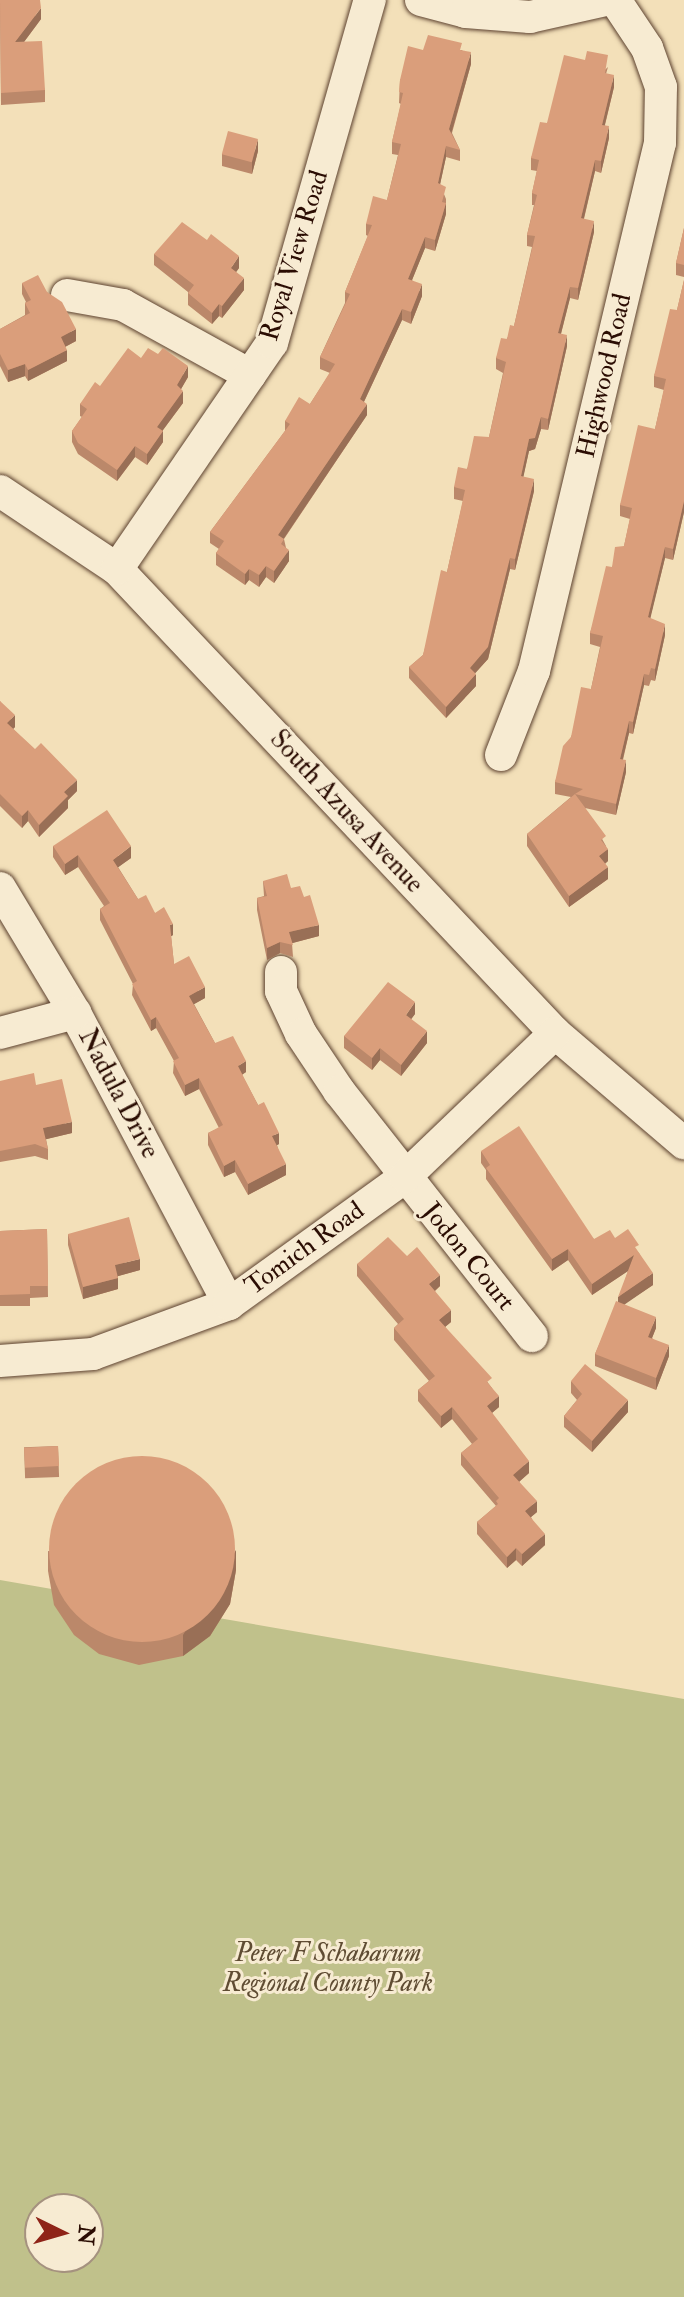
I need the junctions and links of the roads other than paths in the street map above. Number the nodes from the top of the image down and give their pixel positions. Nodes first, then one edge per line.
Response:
1 (370, 0) edge
2 (421, 0) edge
3 (606, 0) edge
4 (615, 0) edge
5 (67, 295) dead end
6 (250, 375) junction
7 (0, 491) edge
8 (117, 569) junction
9 (501, 755) dead end
10 (0, 888) edge
11 (281, 972) dead end
12 (75, 1013) junction
13 (0, 1033) edge
14 (555, 1033) junction
15 (684, 1143) edge
16 (405, 1177) junction
17 (229, 1304) junction
18 (532, 1336) dead end
19 (0, 1361) edge

1 - 6 street, Royal View Road
2 - 3 street
4 - 9 street, Highwood Road
5 - 6 street
6 - 8 street, Royal View Road
7 - 8 street, South Azusa Avenue
8 - 14 street, South Azusa Avenue
10 - 12 street, Nadula Drive
11 - 16 street, Jodon Court
12 - 13 street
12 - 17 street, Nadula Drive
14 - 15 street, South Azusa Avenue
14 - 16 street, Tomich Road
16 - 17 street, Tomich Road
16 - 18 street, Jodon Court
17 - 19 street, Tomich Road

